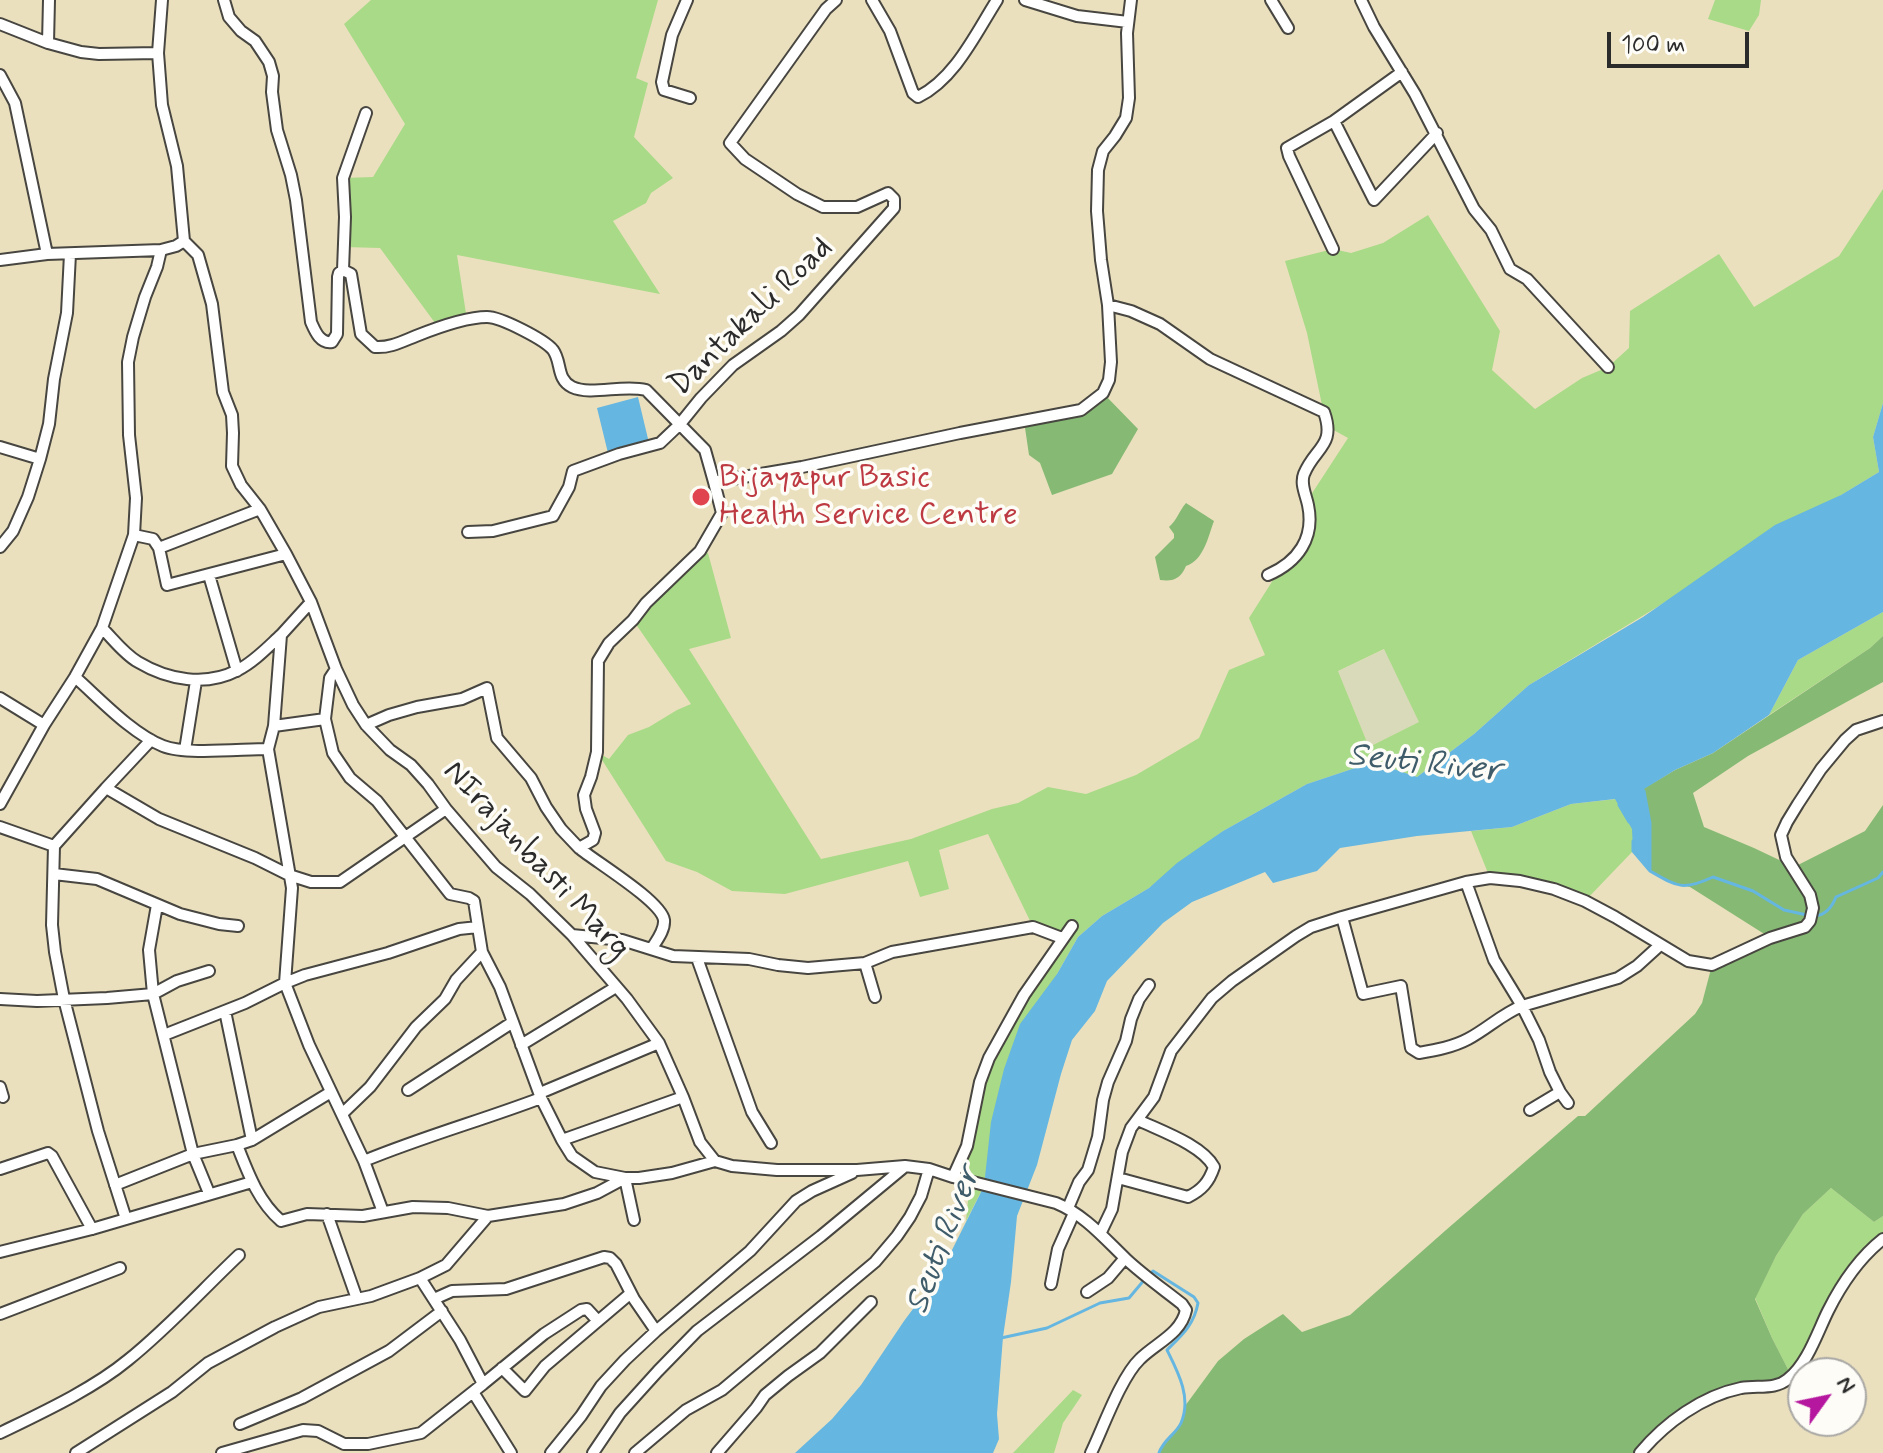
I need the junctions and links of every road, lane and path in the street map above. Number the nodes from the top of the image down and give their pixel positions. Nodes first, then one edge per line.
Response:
1 (49, 0) edge
2 (162, 0) edge
3 (224, 0) edge
4 (687, 0) edge
5 (836, 0) edge
6 (872, 0) edge
7 (997, 0) edge
8 (1025, 0) edge
9 (1131, 0) edge
10 (1271, 0) edge
11 (1361, 0) edge
12 (1128, 22) junction
13 (0, 24) edge
14 (1288, 28) dead end
15 (48, 43) junction
16 (158, 53) junction
17 (1402, 72) junction
18 (0, 75) edge
19 (690, 98) dead end
20 (366, 113) dead end
21 (1334, 121) junction
22 (1437, 133) junction
23 (184, 241) junction
24 (1333, 249) dead end
25 (161, 250) junction
26 (47, 254) junction
27 (70, 254) junction
28 (0, 260) edge
29 (343, 270) junction
30 (1108, 305) junction
31 (1608, 367) dead end
32 (680, 424) junction
33 (0, 447) edge
34 (40, 459) junction
35 (714, 482) junction
36 (260, 509) junction
37 (468, 532) dead end
38 (134, 535) junction
39 (0, 547) edge
40 (159, 548) junction
41 (286, 554) junction
42 (209, 575) junction
43 (1268, 575) dead end
44 (311, 602) junction
45 (102, 628) junction
46 (281, 635) junction
47 (336, 669) junction
48 (237, 671) junction
49 (75, 677) junction
50 (196, 681) junction
51 (0, 698) edge
52 (325, 719) junction
53 (1883, 721) edge
54 (44, 725) junction
55 (366, 725) junction
56 (274, 726) junction
57 (151, 740) junction
58 (268, 749) junction
59 (185, 750) junction
60 (106, 788) junction
61 (0, 804) edge
62 (446, 809) junction
63 (0, 827) edge
64 (404, 837) junction
65 (54, 846) junction
66 (579, 848) junction
67 (54, 874) junction
68 (289, 875) junction
69 (1466, 882) junction
70 (157, 905) junction
71 (1342, 917) junction
72 (238, 926) dead end
73 (1072, 926) dead end
74 (478, 927) junction
75 (572, 935) junction
76 (1062, 938) junction
77 (1659, 946) junction
78 (652, 948) junction
79 (482, 952) junction
80 (697, 958) junction
81 (865, 963) junction
82 (209, 971) dead end
83 (285, 983) junction
84 (1149, 985) dead end
85 (616, 987) junction
86 (153, 994) junction
87 (875, 997) dead end
88 (0, 999) edge
89 (64, 999) junction
90 (1522, 1006) junction
91 (225, 1011) junction
92 (513, 1022) junction
93 (164, 1035) junction
94 (659, 1043) junction
95 (521, 1045) junction
96 (408, 1090) dead end
97 (331, 1092) junction
98 (1560, 1092) junction
99 (541, 1095) junction
100 (683, 1097) junction
101 (1568, 1103) dead end
102 (1530, 1110) dead end
103 (342, 1114) junction
104 (1138, 1120) junction
105 (252, 1140) junction
106 (562, 1140) junction
107 (771, 1143) dead end
108 (237, 1145) junction
109 (193, 1154) junction
110 (364, 1161) junction
111 (715, 1161) junction
112 (905, 1166) junction
113 (0, 1169) edge
114 (929, 1169) junction
115 (857, 1170) junction
116 (953, 1177) junction
117 (625, 1178) junction
118 (1118, 1178) junction
119 (252, 1182) junction
120 (115, 1185) junction
121 (209, 1193) junction
122 (1071, 1211) junction
123 (383, 1212) junction
124 (327, 1214) junction
125 (488, 1216) junction
126 (126, 1219) junction
127 (634, 1220) dead end
128 (92, 1229) junction
129 (1101, 1232) junction
130 (1883, 1239) edge
131 (0, 1252) edge
132 (239, 1255) dead end
133 (1125, 1258) junction
134 (120, 1268) dead end
135 (420, 1278) junction
136 (1051, 1284) dead end
137 (1087, 1292) dead end
138 (631, 1293) junction
139 (357, 1299) junction
140 (434, 1299) junction
141 (871, 1302) dead end
142 (442, 1311) junction
143 (0, 1314) edge
144 (598, 1321) junction
145 (656, 1331) junction
146 (502, 1368) junction
147 (483, 1384) junction
148 (473, 1392) junction
149 (240, 1424) dead end
150 (0, 1433) edge
151 (76, 1453) edge
152 (222, 1453) edge
153 (511, 1453) edge
154 (551, 1453) edge
155 (593, 1453) edge
156 (635, 1453) edge
157 (717, 1453) edge
158 (1091, 1453) edge
159 (1640, 1453) edge

1 - 15 street
2 - 16 street
3 - 29 street
4 - 19 street
5 - 32 street, Dantakali Road
6 - 7 street
8 - 12 street
9 - 12 street
10 - 14 street
11 - 17 street
12 - 30 street
13 - 15 street
15 - 16 street
16 - 23 street
17 - 21 street
17 - 22 street
18 - 26 street
20 - 29 street
21 - 22 street
21 - 24 street
22 - 31 street
23 - 25 street
23 - 36 street, NIrajanbasti Marg
25 - 27 street
25 - 38 street
26 - 27 street
26 - 28 street
27 - 34 street
29 - 32 street
30 - 35 street
30 - 43 street
32 - 35 street
32 - 37 street
33 - 34 street
34 - 39 street
35 - 66 street
36 - 40 street
36 - 41 street, NIrajanbasti Marg
38 - 40 street
38 - 45 street
40 - 42 street
41 - 42 street
41 - 44 street, NIrajanbasti Marg
42 - 48 street
44 - 46 street
44 - 47 street, NIrajanbasti Marg
45 - 49 street
45 - 50 street
46 - 48 street
46 - 56 street
47 - 52 street
47 - 55 street, NIrajanbasti Marg
48 - 50 street
49 - 54 street
49 - 57 street
50 - 59 street
51 - 54 street
52 - 56 street
52 - 64 street
53 - 77 street
54 - 61 street
55 - 62 street, NIrajanbasti Marg
55 - 66 street
56 - 58 street
57 - 59 street
57 - 60 street
58 - 59 street
58 - 68 street
60 - 65 street
60 - 68 street
62 - 64 street
62 - 75 street, NIrajanbasti Marg
63 - 65 street
64 - 68 street
64 - 74 street
65 - 67 street
66 - 78 street
67 - 70 street
67 - 89 street
68 - 83 street
69 - 71 street
69 - 77 street
69 - 90 street
70 - 72 street
70 - 86 street
71 - 90 street
71 - 104 street
73 - 76 street
74 - 79 street
74 - 83 street
75 - 78 street
75 - 85 street, NIrajanbasti Marg
76 - 81 street
76 - 116 street
77 - 90 street
78 - 80 street
79 - 92 street
79 - 103 street
80 - 81 street
80 - 107 street
81 - 87 street
82 - 86 street
83 - 91 street
83 - 97 street
84 - 122 street
85 - 94 street, NIrajanbasti Marg
85 - 95 street
86 - 89 street
86 - 93 street
88 - 89 street
89 - 120 street
90 - 98 street
91 - 93 street
91 - 105 street
92 - 95 street
92 - 96 street
93 - 109 street
94 - 99 street
94 - 100 street, NIrajanbasti Marg
95 - 99 street
97 - 103 street
97 - 105 street
98 - 101 street
98 - 102 street
99 - 106 street
99 - 110 street
100 - 106 street
100 - 111 street, NIrajanbasti Marg
103 - 110 street
104 - 118 street
104 - 118 street
105 - 108 street
106 - 117 street
108 - 109 street
108 - 119 street
109 - 120 street
109 - 121 street
110 - 123 street
111 - 115 street
111 - 117 street
112 - 114 street
112 - 115 street
112 - 155 street
113 - 128 street
114 - 116 street
114 - 156 street
115 - 145 street
116 - 122 street
117 - 125 street
117 - 127 street
118 - 129 street
119 - 121 street
119 - 124 street
120 - 126 street
121 - 126 street
122 - 129 street
122 - 136 street
123 - 124 street
123 - 125 street
124 - 139 street
125 - 135 street
126 - 128 street
128 - 131 street
129 - 133 street
130 - 159 street
132 - 150 street
133 - 137 street
133 - 158 street
134 - 143 street
135 - 139 street
135 - 140 street
138 - 140 street
138 - 144 street
138 - 145 street
139 - 151 street
140 - 142 street
141 - 157 street
142 - 147 street
142 - 149 street
144 - 146 street
144 - 146 street
145 - 154 street
146 - 147 street
147 - 148 street
148 - 152 street
148 - 153 street

